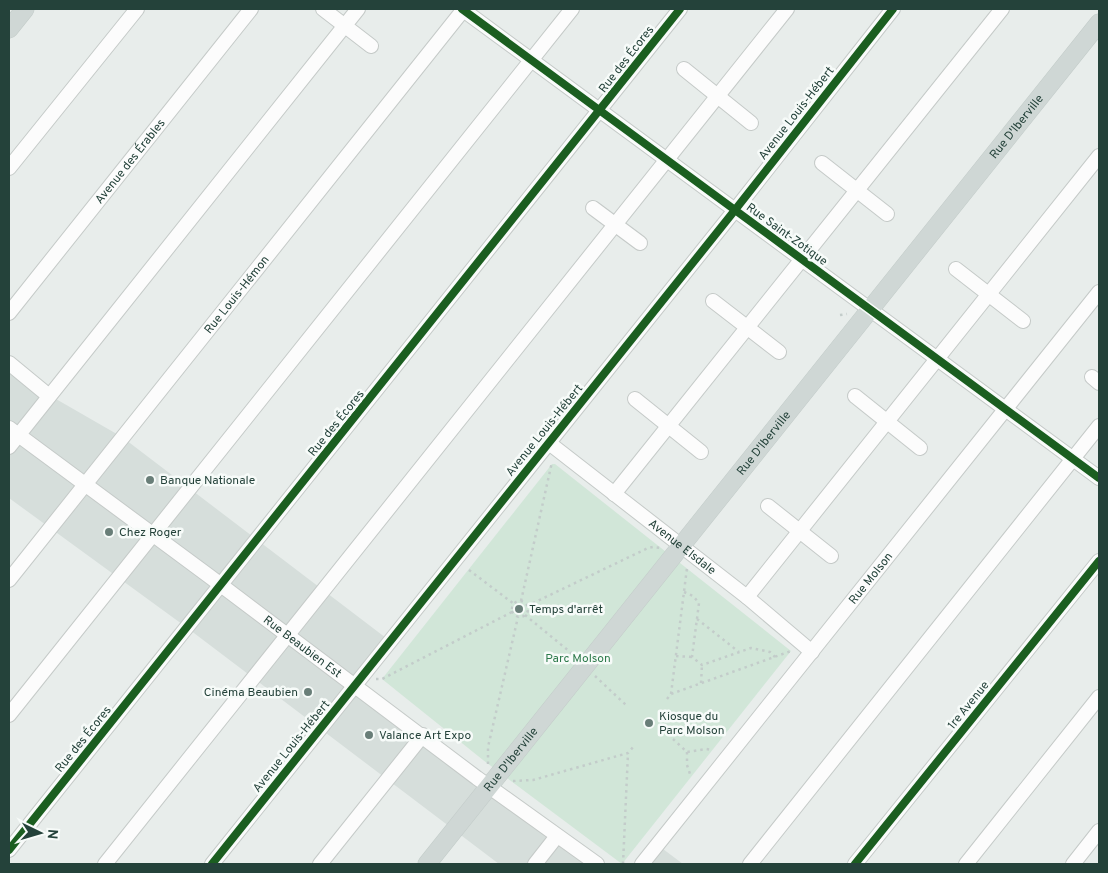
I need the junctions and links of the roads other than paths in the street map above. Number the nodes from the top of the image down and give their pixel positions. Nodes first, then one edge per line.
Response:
1 (24, 9) edge
2 (137, 9) edge
3 (251, 9) edge
4 (323, 9) edge
5 (358, 9) edge
6 (463, 9) edge
7 (572, 9) edge
8 (680, 9) edge
9 (787, 9) edge
10 (893, 9) edge
11 (1002, 9) edge
12 (1099, 23) edge
13 (345, 26) junction
14 (9, 28) edge
15 (371, 46) dead end
16 (531, 60) junction
17 (684, 69) dead end
18 (717, 96) junction
19 (600, 110) junction
20 (751, 123) dead end
21 (1099, 156) edge
22 (667, 160) junction
23 (822, 163) dead end
24 (9, 168) edge
25 (857, 190) junction
26 (593, 208) dead end
27 (735, 210) junction
28 (887, 214) dead end
29 (615, 224) junction
30 (640, 243) dead end
31 (802, 259) junction
32 (956, 269) dead end
33 (1099, 292) edge
34 (988, 294) junction
35 (713, 301) dead end
36 (870, 310) junction
37 (9, 313) edge
38 (1023, 321) dead end
39 (747, 328) junction
40 (779, 352) dead end
41 (937, 359) junction
42 (9, 363) edge
43 (49, 396) junction
44 (855, 396) dead end
45 (635, 399) dead end
46 (1006, 410) junction
47 (887, 421) junction
48 (669, 426) junction
49 (1099, 426) edge
50 (13, 432) edge
51 (549, 443) junction
52 (9, 447) edge
53 (920, 448) dead end
54 (701, 452) dead end
55 (1073, 459) junction
56 (1099, 478) edge
57 (85, 484) junction
58 (614, 494) junction
59 (768, 506) dead end
60 (800, 531) junction
61 (152, 535) junction
62 (680, 545) junction
63 (832, 556) dead end
64 (1099, 561) edge
65 (9, 580) edge
66 (221, 584) junction
67 (747, 597) junction
68 (288, 635) junction
69 (812, 652) junction
70 (355, 686) junction
71 (1099, 697) edge
72 (9, 715) edge
73 (423, 735) junction
74 (489, 786) junction
75 (1099, 831) edge
76 (557, 836) junction
77 (9, 850) edge
78 (105, 864) edge
79 (212, 864) edge
80 (320, 864) edge
81 (427, 864) edge
82 (535, 864) edge
83 (597, 864) edge
84 (642, 864) edge
85 (750, 864) edge
86 (856, 864) edge
87 (966, 864) edge
88 (1073, 864) edge

1 - 14 main road
2 - 24 street
3 - 37 street, Avenue des Érables
4 - 13 street
5 - 13 street
6 - 16 street, Rue Saint-Zotique
6 - 57 street, Rue Louis-Hémon
7 - 16 street
8 - 19 street, Rue des Écores
9 - 18 street
10 - 27 street, Avenue Louis-Hébert
11 - 25 street
12 - 36 main road, Rue D'Iberville
13 - 15 street
13 - 43 street
16 - 19 street, Rue Saint-Zotique
16 - 61 street
17 - 18 street
18 - 20 street
18 - 22 street
19 - 22 street, Rue Saint-Zotique
19 - 66 street, Rue des Écores
21 - 34 street
22 - 27 street, Rue Saint-Zotique
22 - 29 street
23 - 25 street
25 - 28 street
25 - 31 street
26 - 29 street
27 - 31 street, Rue Saint-Zotique
27 - 51 street, Avenue Louis-Hébert
29 - 30 street
29 - 68 street
31 - 36 street, Rue Saint-Zotique
31 - 39 street
32 - 34 street
33 - 46 street, Rue Molson
34 - 38 street
34 - 41 street
35 - 39 street
36 - 41 street, Rue Saint-Zotique
36 - 62 main road, Rue D'Iberville
39 - 40 street
39 - 48 street
41 - 46 street, Rue Saint-Zotique
41 - 47 street
42 - 43 street
43 - 50 street
44 - 47 street
45 - 48 street
46 - 55 street, Rue Saint-Zotique
46 - 69 street, Rue Molson
47 - 53 street
47 - 60 street
48 - 54 street
48 - 58 street
49 - 55 street
50 - 52 street
50 - 57 street, Rue Beaubien Est
51 - 58 street, Avenue Elsdale
51 - 70 street, Avenue Louis-Hébert
55 - 56 street, Rue Saint-Zotique
55 - 85 street
57 - 61 street, Rue Beaubien Est
57 - 65 street, Rue Louis-Hémon
58 - 62 street, Avenue Elsdale
59 - 60 street
60 - 63 street
60 - 67 street
61 - 66 street, Rue Beaubien Est
61 - 72 street
62 - 67 street, Avenue Elsdale
62 - 74 main road, Rue D'Iberville
64 - 86 street, 1re Avenue
66 - 68 street, Rue Beaubien Est
66 - 77 street, Rue des Écores
67 - 69 street, Avenue Elsdale
68 - 70 street, Rue Beaubien Est
68 - 78 street
69 - 84 street, Rue Molson
70 - 73 street, Rue Beaubien Est
70 - 79 street, Avenue Louis-Hébert
71 - 87 street
73 - 74 street, Rue Beaubien Est
73 - 80 street
74 - 76 street, Rue Beaubien Est
74 - 81 main road, Rue D'Iberville
75 - 88 street
76 - 82 street
76 - 83 street, Rue Beaubien Est

